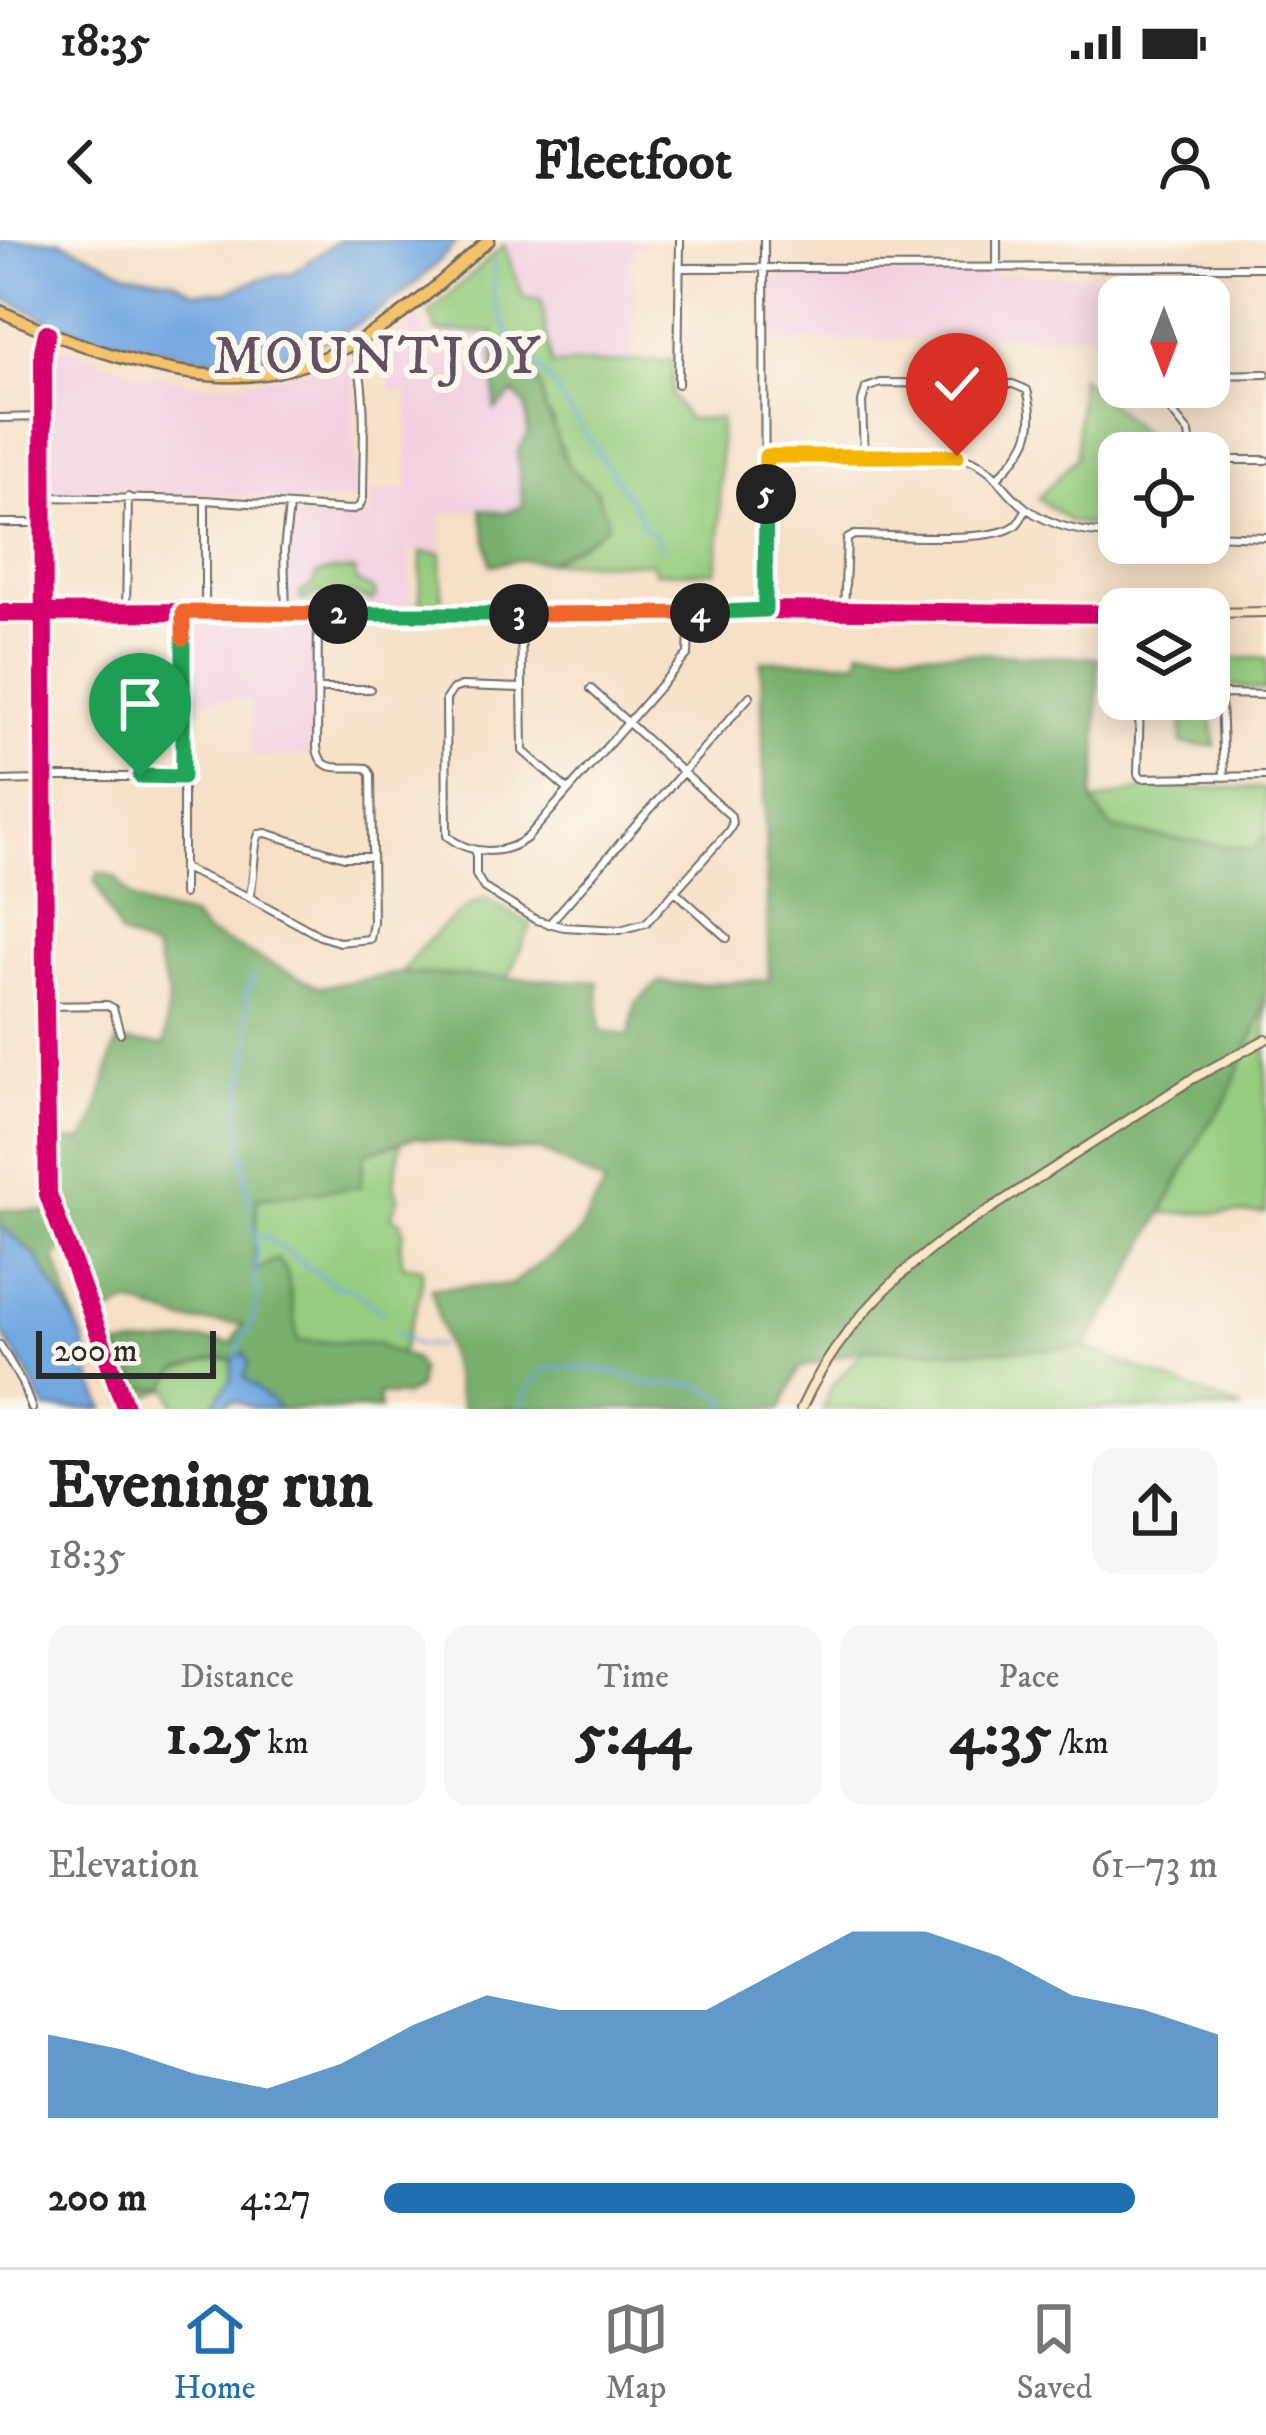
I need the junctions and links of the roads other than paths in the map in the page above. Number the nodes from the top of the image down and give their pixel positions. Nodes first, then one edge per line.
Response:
1 (489, 240) edge
2 (680, 240) edge
3 (764, 240) edge
4 (997, 240) edge
5 (997, 267) junction
6 (1266, 267) edge
7 (680, 268) junction
8 (764, 268) junction
9 (0, 311) edge
10 (47, 333) junction
11 (354, 344) junction
12 (1266, 374) edge
13 (1230, 375) edge
14 (678, 384) dead end
15 (43, 417) junction
16 (0, 418) edge
17 (766, 456) junction
18 (864, 456) junction
19 (1230, 460) edge
20 (1266, 460) edge
21 (997, 478) junction
22 (43, 497) junction
23 (128, 497) junction
24 (205, 500) junction
25 (290, 507) junction
26 (1027, 509) junction
27 (0, 523) edge
28 (44, 523) junction
29 (1098, 533) edge
30 (1230, 536) edge
31 (1266, 537) edge
32 (765, 610) junction
33 (844, 610) junction
34 (125, 612) junction
35 (183, 612) junction
36 (205, 612) junction
37 (1266, 612) edge
38 (0, 613) edge
39 (43, 613) junction
40 (286, 613) junction
41 (318, 613) junction
42 (690, 613) junction
43 (1230, 613) edge
44 (521, 614) junction
45 (1098, 614) edge
46 (318, 688) junction
47 (521, 688) junction
48 (370, 689) dead end
49 (591, 689) dead end
50 (1266, 695) edge
51 (750, 696) dead end
52 (1139, 720) edge
53 (628, 724) junction
54 (683, 773) junction
55 (1266, 776) edge
56 (45, 777) junction
57 (183, 777) junction
58 (1224, 777) junction
59 (0, 782) edge
60 (568, 790) junction
61 (476, 851) junction
62 (372, 857) junction
63 (183, 868) junction
64 (676, 892) junction
65 (183, 894) dead end
66 (249, 897) junction
67 (549, 924) junction
68 (727, 938) dead end
69 (45, 1006) junction
70 (120, 1034) dead end
71 (1266, 1039) edge
72 (0, 1345) edge
73 (32, 1409) edge
74 (126, 1409) edge
75 (801, 1409) edge

1 - 11 main road
2 - 7 street
3 - 8 street
4 - 5 street
5 - 6 street
5 - 8 street
7 - 8 street
7 - 14 street
8 - 17 street
9 - 10 main road
10 - 11 main road
10 - 15 street
11 - 25 street
12 - 13 street
15 - 16 street
15 - 22 street
17 - 18 street
17 - 32 street
18 - 21 street
18 - 21 street
19 - 20 street
21 - 26 street
22 - 23 street
22 - 28 street
23 - 24 street
23 - 34 street
24 - 25 street
24 - 36 street
25 - 40 street
26 - 29 street
26 - 33 street
27 - 28 street
28 - 39 street
30 - 31 street
32 - 33 street
32 - 42 street
33 - 45 street
34 - 35 street
34 - 39 street
35 - 36 street
35 - 57 street
36 - 40 street
37 - 43 street
38 - 39 street
39 - 56 street
40 - 41 street
41 - 44 street
41 - 46 street
42 - 44 street
42 - 53 street
44 - 47 street
46 - 48 street
46 - 62 street
47 - 60 street
47 - 61 street
49 - 53 street
50 - 58 street
51 - 54 street
52 - 58 street
53 - 54 street
53 - 60 street
54 - 64 street
54 - 67 street
55 - 58 street
56 - 57 street
56 - 59 street
56 - 69 street
57 - 63 street
60 - 61 street
61 - 67 street
62 - 66 street
62 - 66 street
63 - 65 street
63 - 66 street
64 - 67 street
64 - 68 street
69 - 70 street
69 - 74 street
71 - 75 street
72 - 73 street

